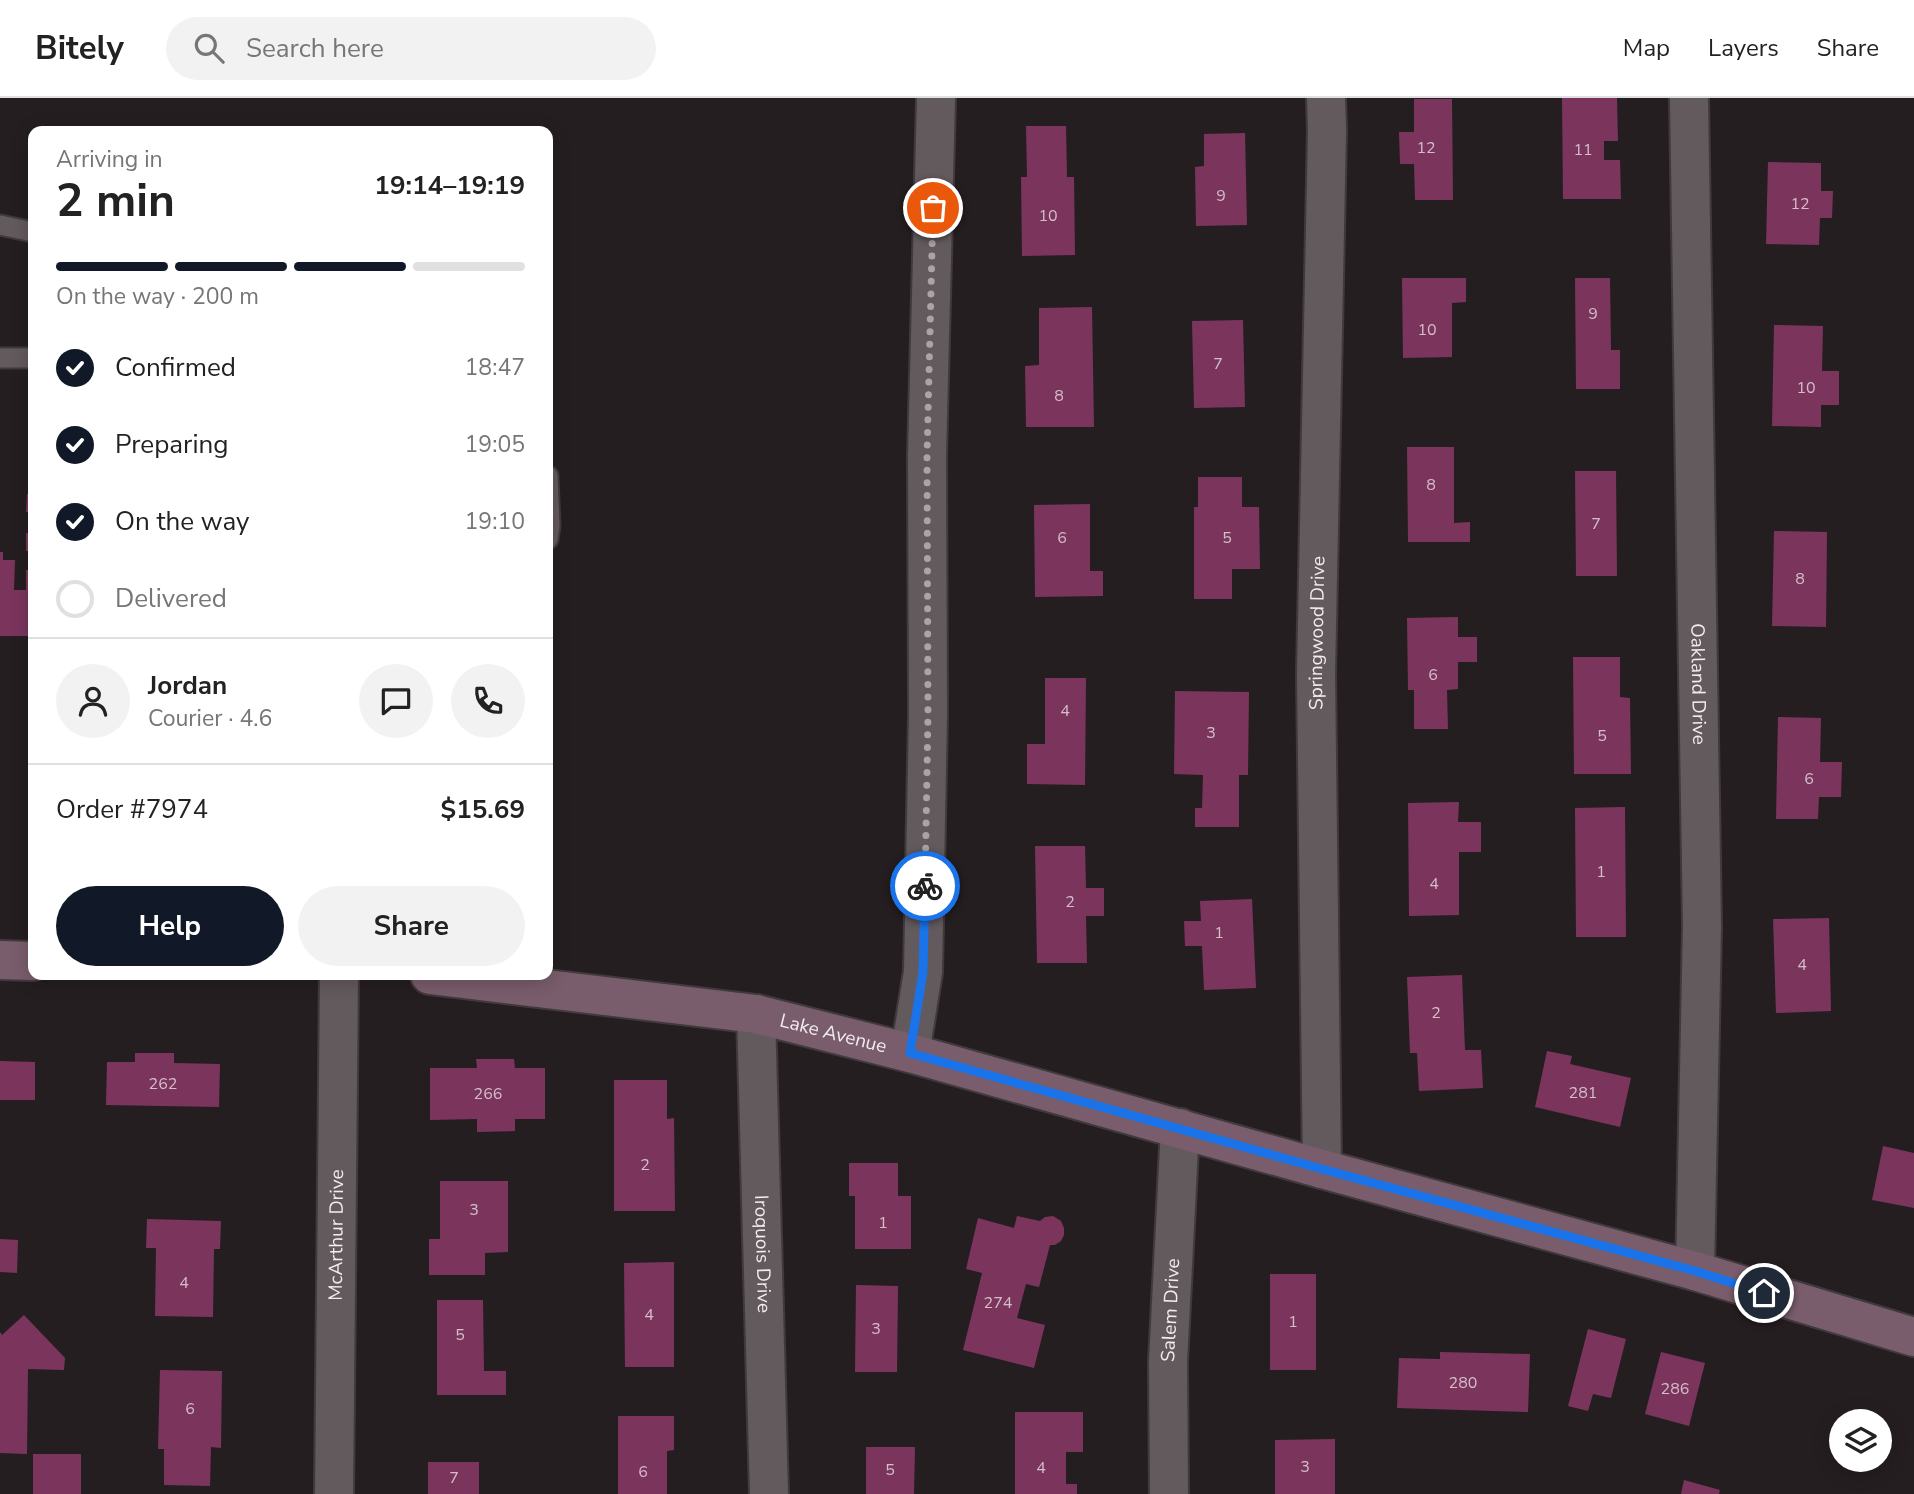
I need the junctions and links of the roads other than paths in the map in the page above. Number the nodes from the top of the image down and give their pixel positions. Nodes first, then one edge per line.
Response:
1 (936, 98) edge
2 (1326, 98) edge
3 (1689, 98) edge
4 (0, 225) edge
5 (28, 231) edge
6 (0, 358) edge
7 (28, 359) edge
8 (0, 960) edge
9 (28, 961) edge
10 (340, 980) edge
11 (471, 980) edge
12 (756, 1014) junction
13 (910, 1053) junction
14 (1180, 1128) junction
15 (1322, 1169) junction
16 (1695, 1271) junction
17 (1914, 1338) edge
18 (334, 1494) edge
19 (769, 1494) edge
20 (1169, 1494) edge

1 - 13 street
2 - 15 street, Springwood Drive
3 - 16 street, Oakland Drive
4 - 5 lane
6 - 7 lane
8 - 9 main road
10 - 18 street, McArthur Drive
11 - 12 main road, Lake Avenue
12 - 13 main road, Lake Avenue
12 - 19 street, Iroquois Drive
13 - 14 main road, Lake Avenue
14 - 15 main road, Lake Avenue
14 - 20 street, Salem Drive
15 - 16 main road, Lake Avenue
16 - 17 main road, Lake Avenue

